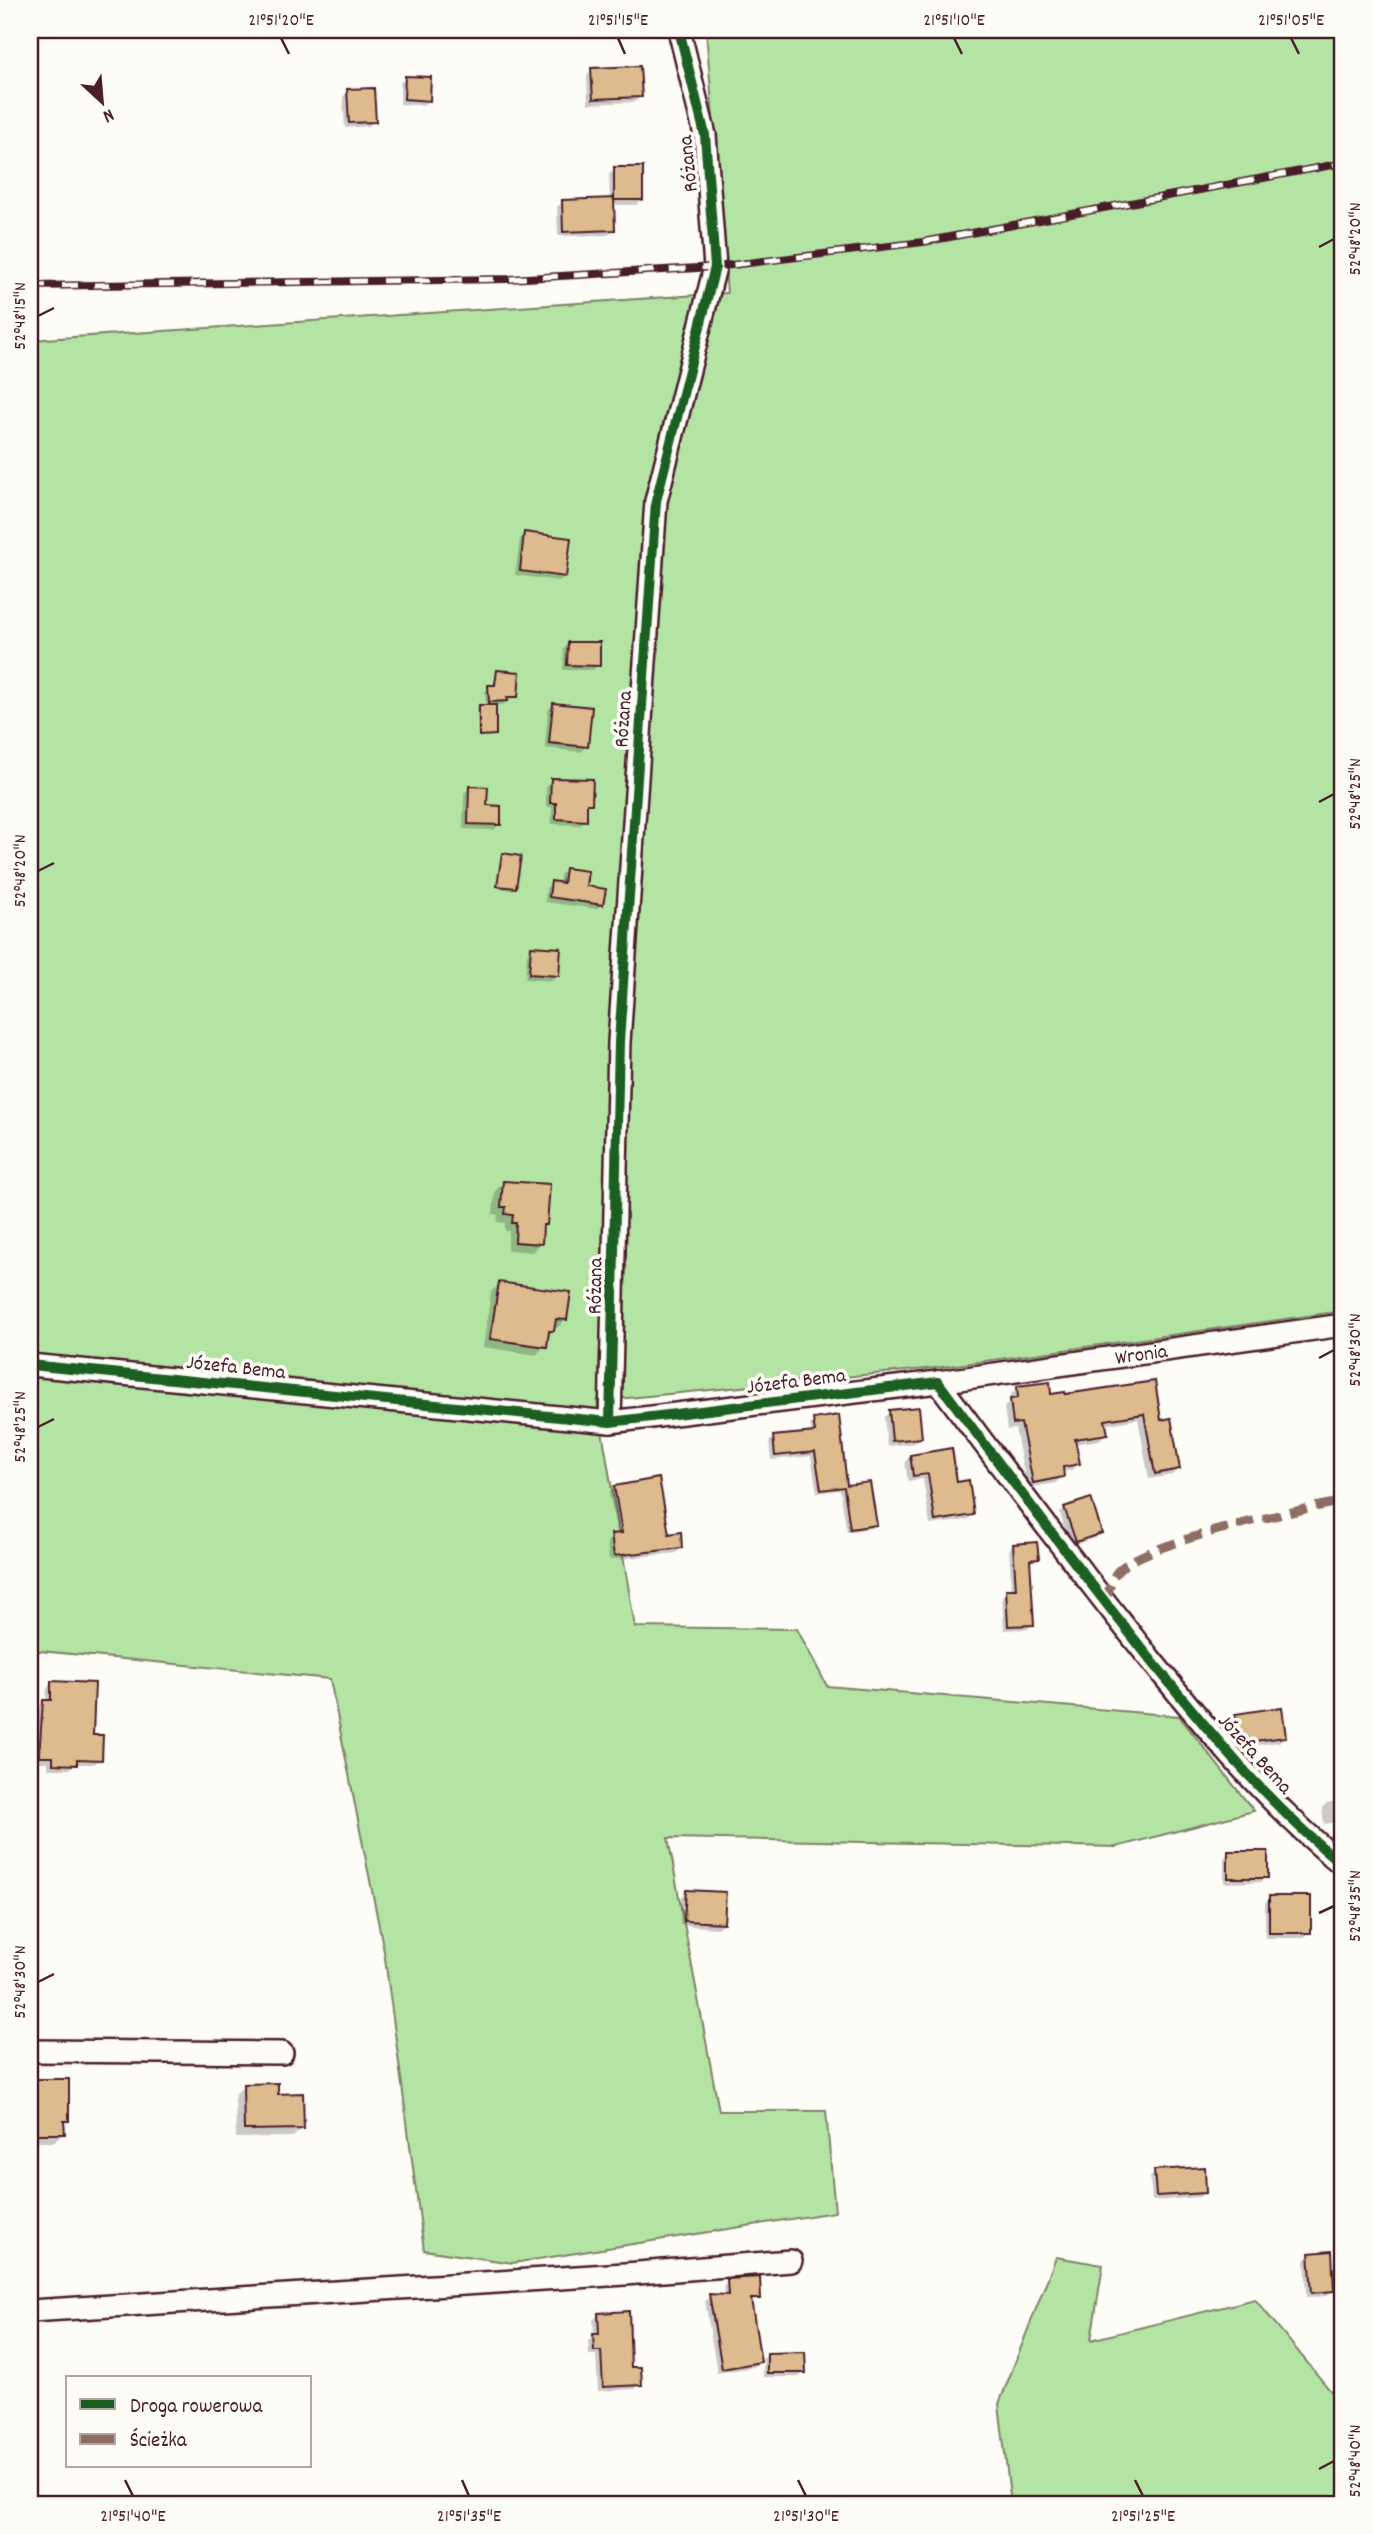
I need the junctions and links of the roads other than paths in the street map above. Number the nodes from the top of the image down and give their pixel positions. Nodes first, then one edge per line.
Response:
1 (679, 30) edge
2 (1343, 1325) edge
3 (30, 1365) edge
4 (59, 1368) junction
5 (30, 1377) edge
6 (938, 1382) junction
7 (610, 1422) junction
8 (1343, 1865) edge
9 (30, 2050) edge
10 (282, 2053) dead end
11 (791, 2261) dead end
12 (30, 2311) edge

1 - 7 street, Różana
2 - 6 street, Wronia
3 - 4 street, Józefa Bema
4 - 5 street
4 - 7 street, Józefa Bema
6 - 7 street, Józefa Bema
6 - 8 street, Józefa Bema
9 - 10 street
11 - 12 street

